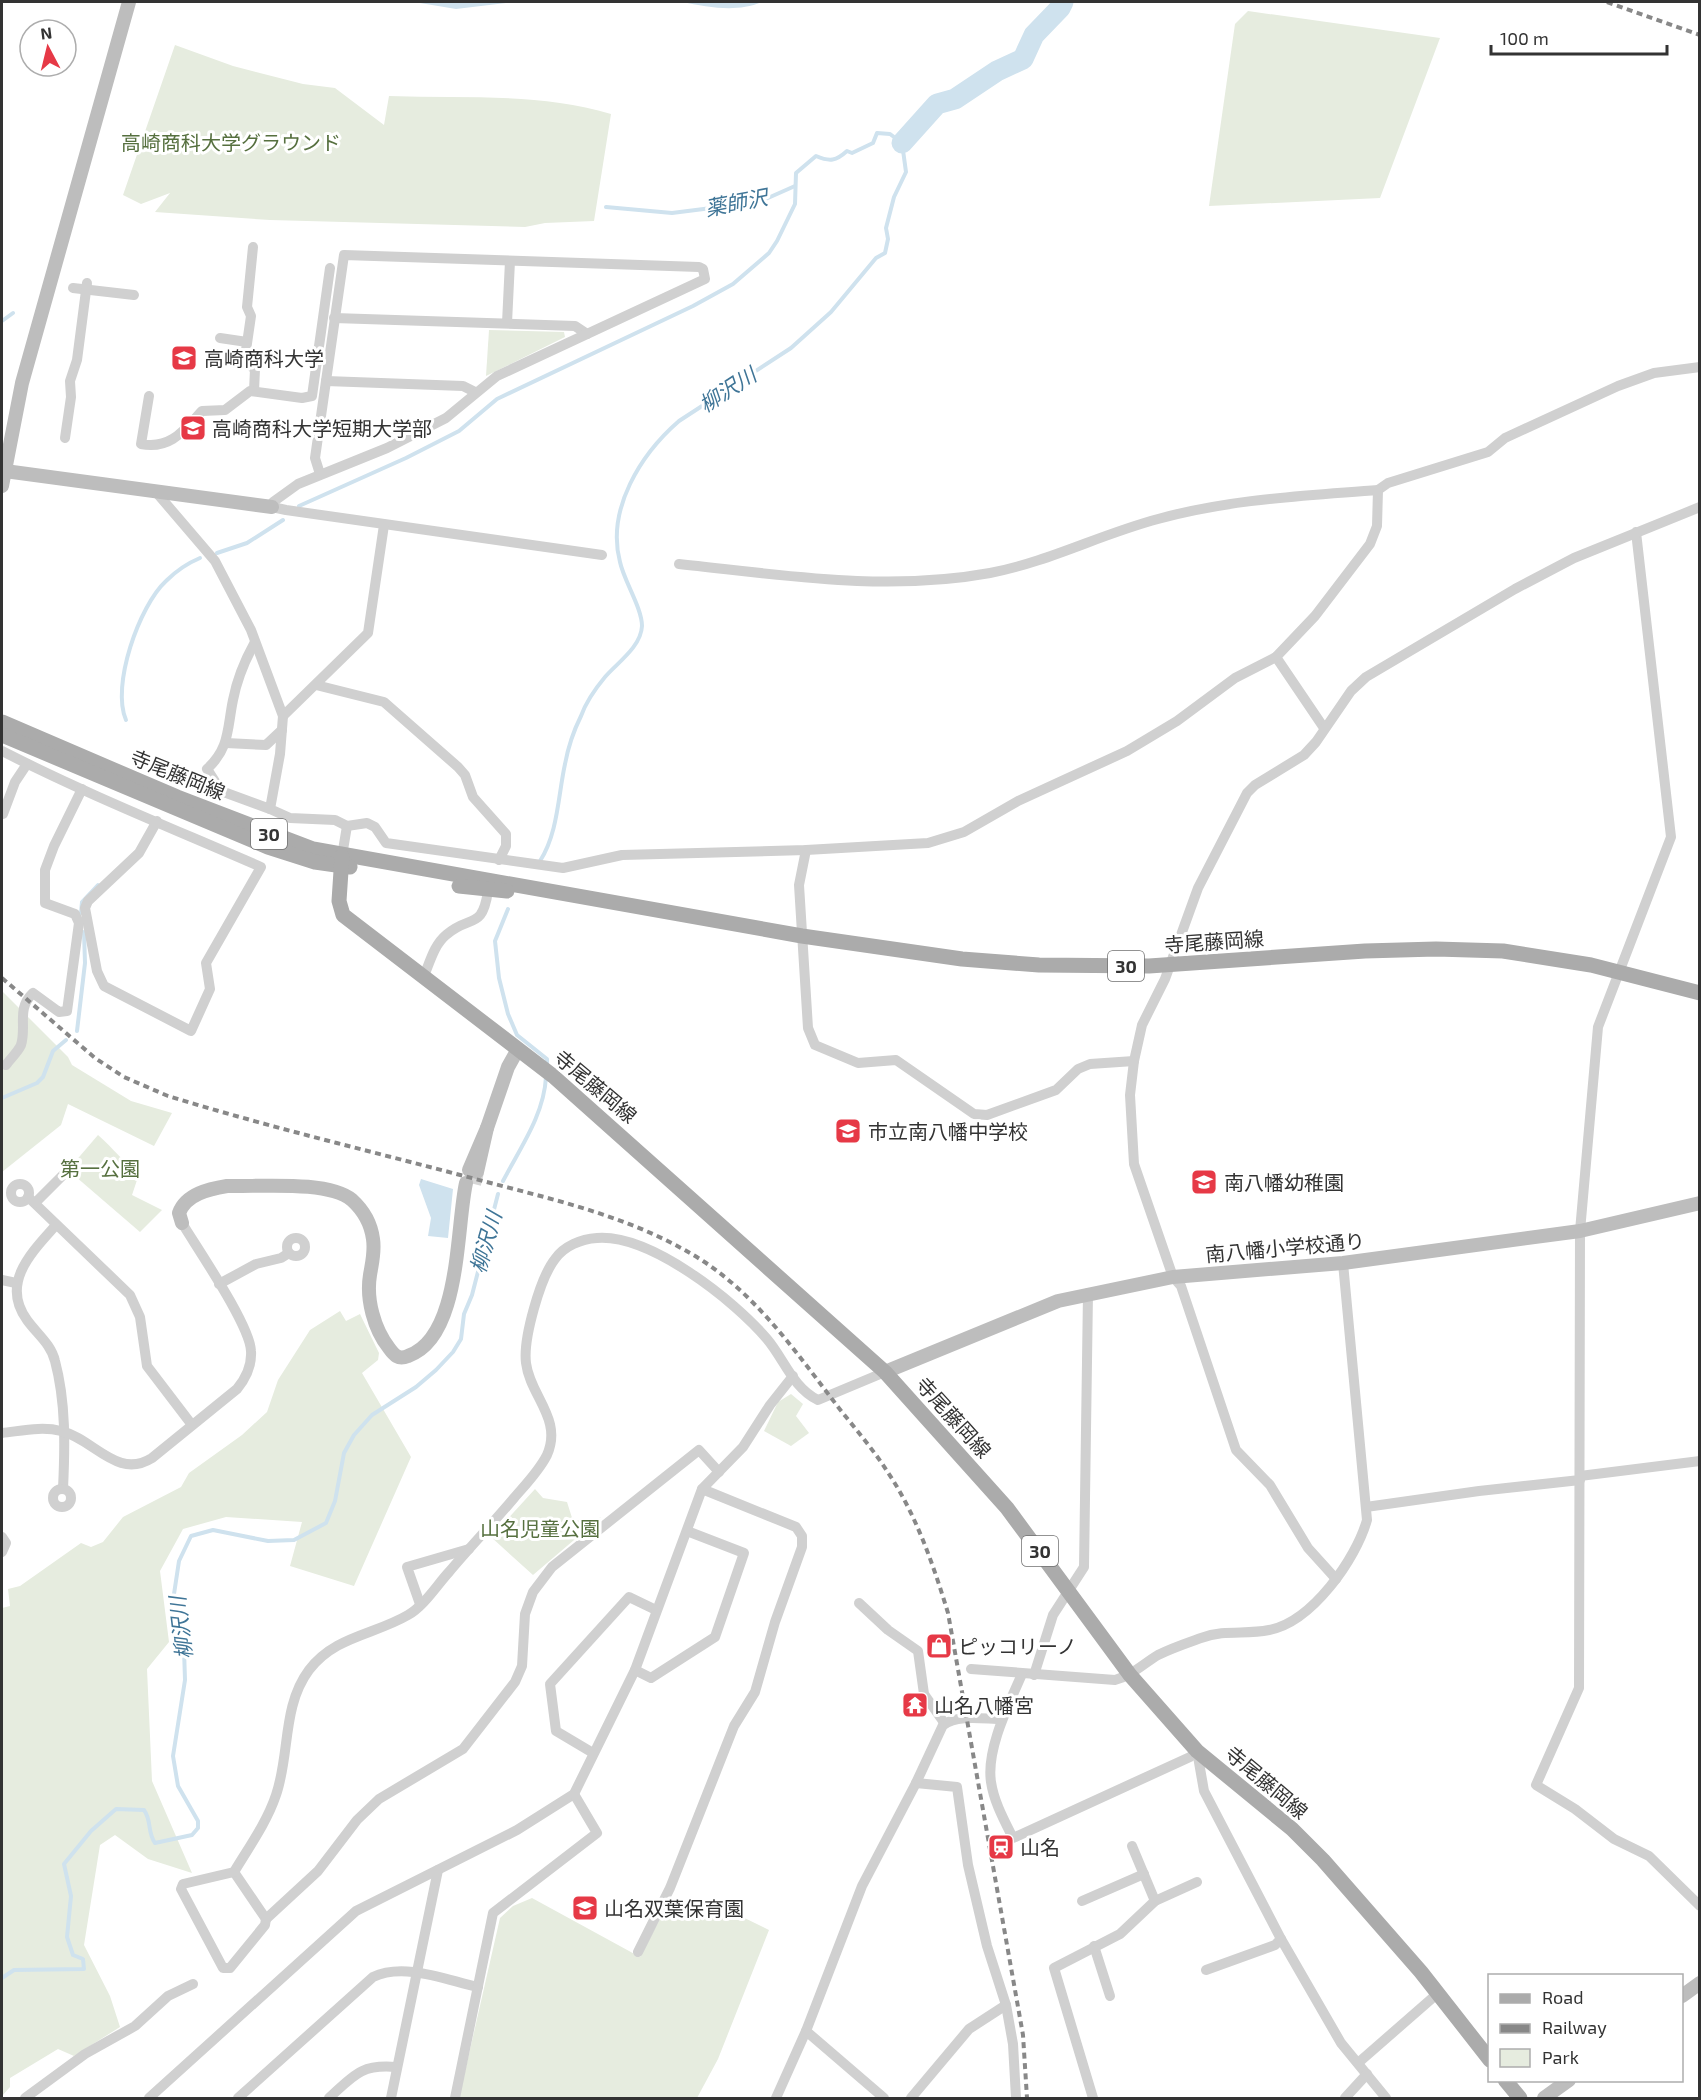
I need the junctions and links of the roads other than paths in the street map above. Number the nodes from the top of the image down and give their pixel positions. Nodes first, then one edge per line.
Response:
1 (129, 2) edge
2 (253, 247) dead end
3 (510, 261) junction
4 (330, 268) dead end
5 (86, 286) junction
6 (73, 288) dead end
7 (134, 296) dead end
8 (334, 318) junction
9 (507, 323) junction
10 (587, 334) junction
11 (220, 338) dead end
12 (247, 342) junction
13 (1700, 366) edge
14 (326, 381) junction
15 (254, 391) junction
16 (475, 392) junction
17 (149, 396) dead end
18 (65, 438) dead end
19 (3, 471) edge
20 (320, 474) junction
21 (2, 486) edge
22 (1378, 490) junction
23 (156, 492) junction
24 (272, 507) junction
25 (1700, 507) edge
26 (384, 525) junction
27 (1636, 532) junction
28 (602, 555) dead end
29 (679, 564) dead end
30 (255, 642) junction
31 (1276, 657) junction
32 (316, 685) junction
33 (283, 716) junction
34 (2, 722) edge
35 (1324, 729) junction
36 (282, 730) junction
37 (2, 735) edge
38 (226, 743) junction
39 (2, 751) edge
40 (27, 764) junction
41 (82, 789) junction
42 (270, 809) junction
43 (3, 814) edge
44 (156, 821) junction
45 (347, 826) junction
46 (806, 850) junction
47 (499, 860) junction
48 (341, 861) junction
49 (488, 891) junction
50 (552, 893) junction
51 (83, 923) junction
52 (802, 936) junction
53 (1170, 966) junction
54 (1619, 972) junction
55 (424, 976) junction
56 (1700, 993) edge
57 (518, 1049) junction
58 (1134, 1061) junction
59 (6, 1065) dead end
60 (65, 1173) dead end
61 (1700, 1203) edge
62 (182, 1223) joint
63 (57, 1225) junction
64 (1580, 1231) junction
65 (289, 1253) dead end
66 (1343, 1263) junction
67 (1173, 1278) junction
68 (2, 1281) edge
69 (16, 1283) junction
70 (219, 1284) junction
71 (1088, 1293) junction
72 (885, 1372) junction
73 (793, 1376) junction
74 (192, 1425) junction
75 (65, 1431) junction
76 (2, 1433) edge
77 (1700, 1461) edge
78 (719, 1472) junction
79 (1580, 1478) junction
80 (63, 1489) dead end
81 (702, 1489) junction
82 (1366, 1508) junction
83 (687, 1531) junction
84 (2, 1537) edge
85 (469, 1549) junction
86 (2, 1552) edge
87 (1336, 1579) junction
88 (1070, 1590) junction
89 (859, 1603) dead end
90 (420, 1604) junction
91 (656, 1610) junction
92 (971, 1669) dead end
93 (636, 1670) junction
94 (1022, 1674) junction
95 (1034, 1675) junction
96 (1130, 1676) junction
97 (1002, 1719) junction
98 (945, 1724) junction
99 (1197, 1751) junction
100 (593, 1753) junction
101 (916, 1784) junction
102 (574, 1794) junction
103 (1132, 1846) dead end
104 (438, 1870) junction
105 (234, 1872) junction
106 (1144, 1874) junction
107 (1197, 1882) dead end
108 (1155, 1901) junction
109 (1082, 1902) dead end
110 (1700, 1906) edge
111 (266, 1919) junction
112 (1281, 1939) junction
113 (1094, 1946) junction
114 (638, 1952) dead end
115 (1206, 1970) dead end
116 (417, 1973) junction
117 (1700, 1983) edge
118 (193, 1984) dead end
119 (478, 1987) junction
120 (1437, 1994) junction
121 (1683, 1995) edge
122 (1110, 1996) dead end
123 (1006, 2005) junction
124 (806, 2031) junction
125 (1488, 2058) edge
126 (1358, 2063) junction
127 (396, 2067) junction
128 (1367, 2074) junction
129 (1507, 2082) edge
130 (1566, 2082) edge
131 (25, 2098) edge
132 (149, 2098) edge
133 (238, 2098) edge
134 (329, 2098) edge
135 (391, 2098) edge
136 (455, 2098) edge
137 (776, 2098) edge
138 (884, 2098) edge
139 (911, 2098) edge
140 (1016, 2098) edge
141 (1093, 2098) edge
142 (1346, 2098) edge
143 (1386, 2098) edge
144 (1520, 2098) edge
145 (1544, 2098) edge

1 - 19 street
2 - 12 street
3 - 8 street
3 - 9 street
3 - 10 street
4 - 15 street
5 - 6 street
5 - 7 street
5 - 18 street
8 - 9 street
8 - 14 street
9 - 10 street
10 - 16 street
11 - 12 street
12 - 15 street
13 - 22 street
14 - 16 street
14 - 20 street
15 - 17 street
16 - 20 street
19 - 21 street
19 - 23 street
20 - 24 street
22 - 29 street
22 - 31 street
23 - 24 street
23 - 30 street
24 - 26 street
25 - 27 street
26 - 28 street
26 - 32 street
27 - 35 street
27 - 54 street
30 - 33 street
30 - 38 street
31 - 35 street
31 - 46 street
32 - 33 street
32 - 47 street
33 - 36 street
34 - 48 main road, 寺尾藤岡線 / 30
35 - 53 street
36 - 38 street
36 - 42 street
37 - 48 main road, 寺尾藤岡線 / 30
38 - 42 street
39 - 40 street
40 - 41 street
40 - 43 street
41 - 44 street
41 - 51 street
42 - 45 street
44 - 51 street
44 - 51 street
45 - 47 street
45 - 48 street
46 - 47 street
46 - 52 street
48 - 49 main road, 寺尾藤岡線 / 30
48 - 50 main road, 寺尾藤岡線 / 30
48 - 55 main road, 寺尾藤岡線 / 30
49 - 50 main road, 寺尾藤岡線 / 30
49 - 55 street
50 - 52 main road, 寺尾藤岡線 / 30
51 - 59 street
52 - 53 main road, 寺尾藤岡線 / 30
52 - 58 street
53 - 54 main road, 寺尾藤岡線 / 30
53 - 58 street
54 - 56 main road, 寺尾藤岡線 / 30
54 - 64 street
55 - 57 main road, 寺尾藤岡線 / 30
57 - 62 street
57 - 72 main road, 寺尾藤岡線 / 30
58 - 67 street
60 - 63 street
61 - 64 street, 南八幡小学校通り
62 - 70 street
63 - 69 street
63 - 74 street
64 - 66 street, 南八幡小学校通り
64 - 79 street
65 - 70 street
66 - 67 street, 南八幡小学校通り
66 - 82 street
67 - 71 street, 南八幡小学校通り
67 - 87 street
68 - 69 street
69 - 75 street
70 - 74 street
71 - 72 street, 南八幡小学校通り
71 - 88 street
72 - 73 street
72 - 88 main road, 寺尾藤岡線 / 30
73 - 78 street
73 - 85 street
74 - 75 street
75 - 76 street
75 - 80 street
77 - 79 street
78 - 81 street
78 - 111 street
79 - 82 street
79 - 110 street
81 - 83 street
81 - 114 street
82 - 87 street
83 - 91 street
83 - 93 street
84 - 86 street
85 - 90 street
85 - 90 street
87 - 96 street
88 - 95 street
88 - 96 main road, 寺尾藤岡線 / 30
89 - 98 street
90 - 105 street
91 - 93 street
91 - 100 street
92 - 94 street
93 - 100 street
94 - 95 street
94 - 97 street
95 - 96 street
96 - 99 main road, 寺尾藤岡線 / 30
97 - 98 street
97 - 99 street
98 - 101 street
99 - 112 street
99 - 120 main road, 寺尾藤岡線 / 30
100 - 102 street
101 - 123 street
101 - 124 street
102 - 104 street
102 - 119 street
103 - 106 street
104 - 116 street
104 - 132 street
105 - 111 street
105 - 111 street
106 - 108 street
106 - 109 street
107 - 108 street
108 - 113 street
112 - 115 street
112 - 126 street
113 - 122 street
113 - 141 street
116 - 119 street
116 - 127 street
116 - 133 street
117 - 121 street
118 - 131 street
119 - 136 street
120 - 125 main road, 寺尾藤岡線 / 30
120 - 126 street
123 - 139 street
123 - 140 street
124 - 137 street
124 - 138 street
126 - 128 street
127 - 134 street
127 - 135 street
128 - 142 street
128 - 143 street
129 - 144 main road
130 - 145 street

